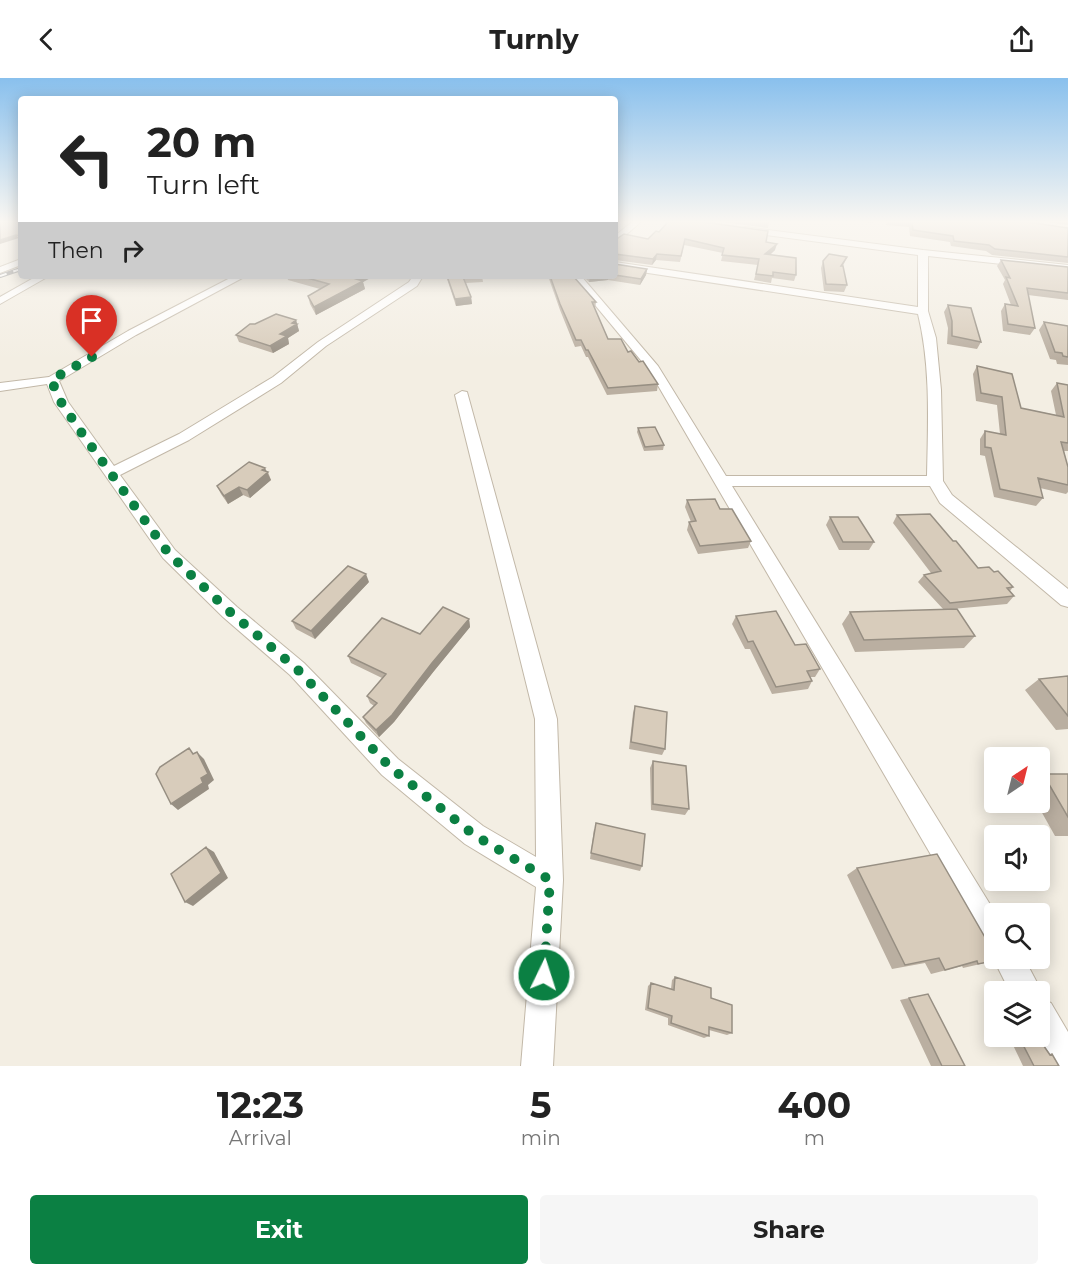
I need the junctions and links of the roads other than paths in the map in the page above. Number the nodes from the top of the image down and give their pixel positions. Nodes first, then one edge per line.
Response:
1 (629, 267) edge
2 (923, 267) edge
3 (39, 279) edge
4 (235, 279) edge
5 (416, 279) edge
6 (579, 279) edge
7 (0, 301) edge
8 (923, 310) junction
9 (51, 380) junction
10 (0, 387) edge
11 (462, 396) dead end
12 (111, 473) junction
13 (721, 481) junction
14 (935, 481) junction
15 (1068, 600) edge
16 (550, 880) junction
17 (984, 919) edge
18 (1050, 1031) edge
19 (1068, 1062) edge
20 (537, 1066) edge

1 - 8 street
2 - 8 street
3 - 7 street
4 - 9 street
5 - 12 street
6 - 13 street
8 - 14 street
9 - 10 street
9 - 12 street
11 - 16 street
12 - 16 street
13 - 14 street
13 - 17 street
14 - 15 street
16 - 20 street
18 - 19 street

